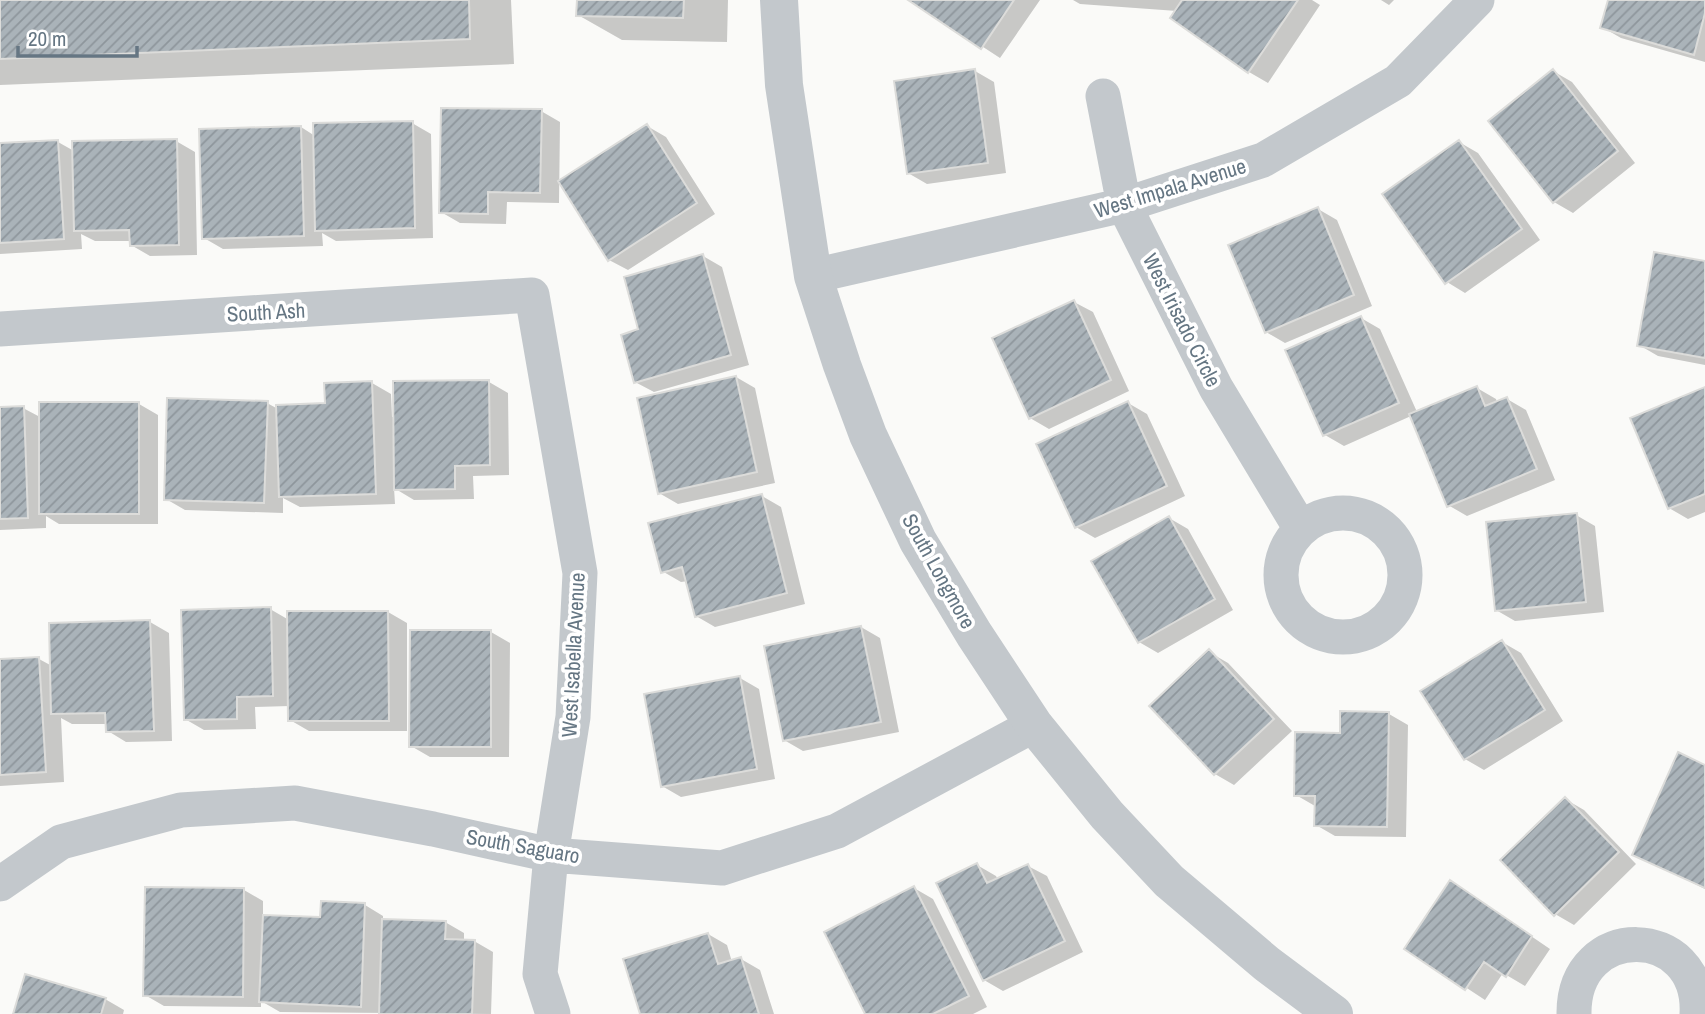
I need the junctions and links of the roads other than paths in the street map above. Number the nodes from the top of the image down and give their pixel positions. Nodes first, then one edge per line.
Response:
1 (779, 0) edge
2 (1477, 0) edge
3 (1103, 96) dead end
4 (1124, 205) junction
5 (814, 276) junction
6 (532, 295) joint
7 (0, 329) edge
8 (1301, 528) dead end
9 (1034, 725) junction
10 (551, 855) junction
11 (0, 884) edge
12 (553, 1014) edge
13 (1334, 1014) edge
14 (1574, 1014) edge
15 (1697, 1014) edge

1 - 5 street, South Longmore
2 - 4 street, West Impala Avenue
3 - 4 street, West Irisado Circle
4 - 5 street, West Impala Avenue
4 - 8 street, West Irisado Circle
5 - 9 street, South Longmore
6 - 7 street, South Ash
6 - 10 street, West Isabella Avenue
9 - 10 street, South Saguaro
9 - 13 street, South Longmore
10 - 11 street, South Saguaro
10 - 12 street, West Isabella Avenue
14 - 15 street

